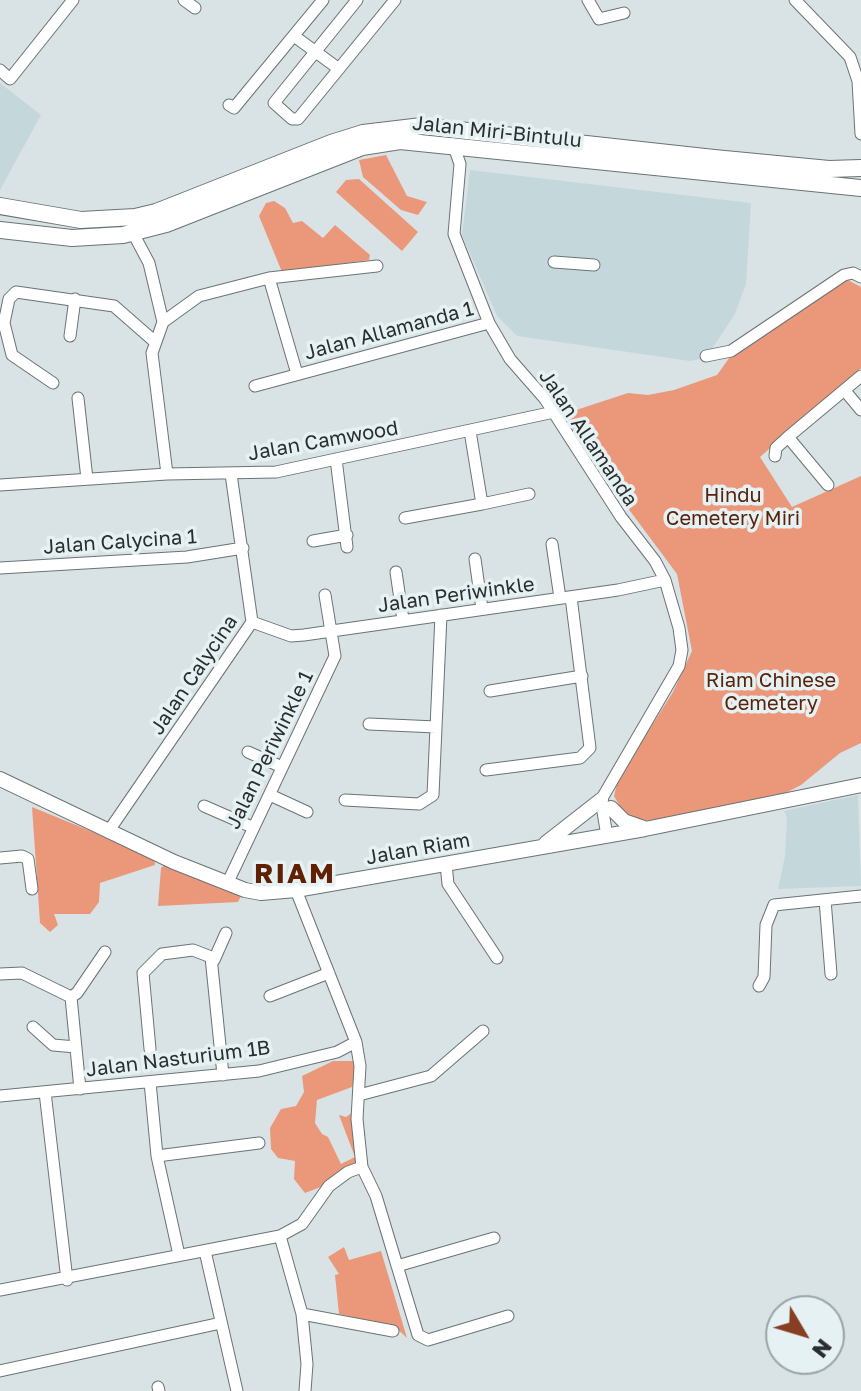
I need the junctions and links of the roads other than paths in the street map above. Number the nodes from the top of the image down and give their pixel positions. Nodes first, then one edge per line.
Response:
1 (73, 0) edge
2 (184, 0) edge
3 (323, 0) edge
4 (357, 0) edge
5 (395, 0) edge
6 (588, 0) edge
7 (795, 0) edge
8 (195, 8) dead end
9 (624, 13) dead end
10 (294, 36) junction
11 (316, 51) junction
12 (339, 69) junction
13 (0, 70) edge
14 (861, 103) edge
15 (229, 105) dead end
16 (861, 134) edge
17 (453, 144) junction
18 (611, 145) junction
19 (474, 146) junction
20 (460, 164) junction
21 (660, 167) junction
22 (861, 168) edge
23 (861, 188) edge
24 (0, 206) edge
25 (0, 230) edge
26 (133, 233) junction
27 (554, 262) dead end
28 (594, 265) dead end
29 (377, 266) dead end
30 (861, 277) edge
31 (269, 278) junction
32 (75, 299) junction
33 (163, 322) junction
34 (489, 323) junction
35 (70, 336) dead end
36 (154, 341) junction
37 (706, 356) dead end
38 (297, 374) junction
39 (861, 376) edge
40 (53, 383) dead end
41 (255, 386) dead end
42 (846, 392) junction
43 (78, 398) dead end
44 (861, 410) edge
45 (554, 412) junction
46 (470, 431) junction
47 (788, 437) junction
48 (775, 456) dead end
49 (336, 459) junction
50 (167, 474) junction
51 (231, 474) junction
52 (87, 479) junction
53 (0, 485) edge
54 (828, 485) dead end
55 (529, 494) dead end
56 (482, 504) junction
57 (405, 518) dead end
58 (313, 541) dead end
59 (552, 544) dead end
60 (243, 548) junction
61 (475, 559) dead end
62 (0, 568) edge
63 (396, 572) dead end
64 (665, 580) junction
65 (325, 595) dead end
66 (565, 598) junction
67 (482, 609) junction
68 (441, 615) junction
69 (403, 620) junction
70 (252, 622) junction
71 (329, 631) junction
72 (582, 676) junction
73 (490, 691) dead end
74 (369, 724) dead end
75 (436, 727) junction
76 (248, 752) dead end
77 (282, 767) junction
78 (486, 770) dead end
79 (0, 779) edge
80 (861, 785) edge
81 (270, 795) junction
82 (345, 800) dead end
83 (606, 804) junction
84 (204, 806) dead end
85 (307, 812) dead end
86 (252, 827) junction
87 (645, 829) junction
88 (108, 832) junction
89 (612, 835) junction
90 (538, 848) junction
91 (0, 858) edge
92 (446, 864) junction
93 (227, 884) junction
94 (32, 889) dead end
95 (296, 890) junction
96 (861, 896) edge
97 (825, 900) junction
98 (226, 933) dead end
99 (105, 952) dead end
100 (497, 958) dead end
101 (214, 960) junction
102 (329, 973) junction
103 (0, 974) edge
104 (831, 974) dead end
105 (759, 986) dead end
106 (270, 996) dead end
107 (71, 997) junction
108 (33, 1027) dead end
109 (483, 1031) dead end
110 (356, 1042) junction
111 (76, 1047) junction
112 (150, 1049) dead end
113 (223, 1075) junction
114 (150, 1082) junction
115 (80, 1089) junction
116 (45, 1092) junction
117 (359, 1095) junction
118 (0, 1096) edge
119 (259, 1143) dead end
120 (157, 1156) junction
121 (362, 1167) junction
122 (280, 1236) junction
123 (494, 1238) dead end
124 (205, 1251) junction
125 (179, 1255) junction
126 (397, 1266) junction
127 (67, 1280) junction
128 (0, 1290) edge
129 (302, 1314) junction
130 (508, 1316) dead end
131 (221, 1323) junction
132 (393, 1331) dead end
133 (0, 1371) edge
134 (237, 1391) edge
135 (305, 1391) edge

1 - 13 street
2 - 8 street
3 - 10 street
4 - 11 street
5 - 12 street
6 - 9 street
7 - 14 street
10 - 11 street
10 - 15 street
11 - 12 street
11 - 12 street
14 - 16 street
17 - 19 highway, Jalan Miri-Bintulu
17 - 20 street, Jalan Allamanda
17 - 26 highway, Jalan Miri-Bintulu
18 - 21 highway
18 - 22 highway, Jalan Miri-Bintulu
18 - 24 highway, Jalan Miri-Bintulu
19 - 20 street
19 - 21 highway, Jalan Miri-Bintulu
20 - 34 street, Jalan Allamanda
21 - 23 highway, Jalan Miri-Bintulu
25 - 26 highway, Jalan Miri-Bintulu
26 - 33 street
27 - 28 street
29 - 31 street
30 - 37 street
31 - 33 street
31 - 38 street, Jalan Allamanda 1
32 - 35 street
32 - 36 street
32 - 40 street
33 - 36 street
34 - 38 street, Jalan Allamanda 1
34 - 45 street, Jalan Allamanda
36 - 50 street
38 - 41 street, Jalan Allamanda 1
39 - 42 street
42 - 44 street
42 - 47 street
43 - 52 street
45 - 46 street, Jalan Camwood
45 - 64 street, Jalan Allamanda
46 - 49 street, Jalan Camwood
46 - 56 street
47 - 48 street
47 - 54 street
49 - 51 street, Jalan Camwood
49 - 58 street
50 - 51 street, Jalan Camwood
50 - 52 street, Jalan Camwood
51 - 60 street, Jalan Calycina
52 - 53 street, Jalan Camwood
55 - 56 street
56 - 57 street
59 - 66 street
60 - 62 street, Jalan Calycina 1
60 - 70 street, Jalan Calycina
61 - 67 street
63 - 69 street
64 - 66 street, Jalan Periwinkle
64 - 83 street, Jalan Allamanda
65 - 71 street, Jalan Periwinkle 1
66 - 67 street, Jalan Periwinkle
66 - 72 street
67 - 68 street, Jalan Periwinkle
68 - 69 street, Jalan Periwinkle
68 - 75 street
69 - 71 street, Jalan Periwinkle
70 - 71 street, Jalan Periwinkle
70 - 88 street, Jalan Calycina
71 - 77 street, Jalan Periwinkle 1
72 - 73 street
72 - 78 street
74 - 75 street
75 - 82 street
76 - 77 street
77 - 81 street, Jalan Periwinkle 1
79 - 88 main road, Jalan Riam
80 - 87 main road, Jalan Riam
81 - 85 street
81 - 86 street, Jalan Periwinkle 1
83 - 87 main road
83 - 89 street
83 - 90 main road
84 - 86 street
86 - 93 street, Jalan Periwinkle 1
87 - 89 main road, Jalan Riam
88 - 93 main road, Jalan Riam
89 - 90 main road, Jalan Riam
90 - 92 main road, Jalan Riam
91 - 94 street
92 - 95 main road, Jalan Riam
92 - 100 street
93 - 95 main road, Jalan Riam
95 - 102 street
96 - 97 street
97 - 104 street
97 - 105 street
98 - 101 street
99 - 107 street
101 - 112 street
101 - 113 street
102 - 106 street
102 - 110 street
103 - 107 street
107 - 111 street
108 - 111 street
109 - 117 street
110 - 113 street, Jalan Nasturium 1B
110 - 117 street
111 - 115 street
113 - 114 street, Jalan Nasturium 1B
114 - 115 street, Jalan Nasturium 1B
114 - 120 street
115 - 116 street, Jalan Nasturium 1B
116 - 118 street, Jalan Nasturium 1B
116 - 127 street
117 - 121 street
119 - 120 street
120 - 125 street
121 - 122 street
121 - 126 street
122 - 124 street
122 - 129 street
123 - 126 street
124 - 125 street
124 - 131 street
125 - 127 street
126 - 130 street
127 - 128 street
129 - 132 street
129 - 135 street
131 - 133 street
131 - 134 street

